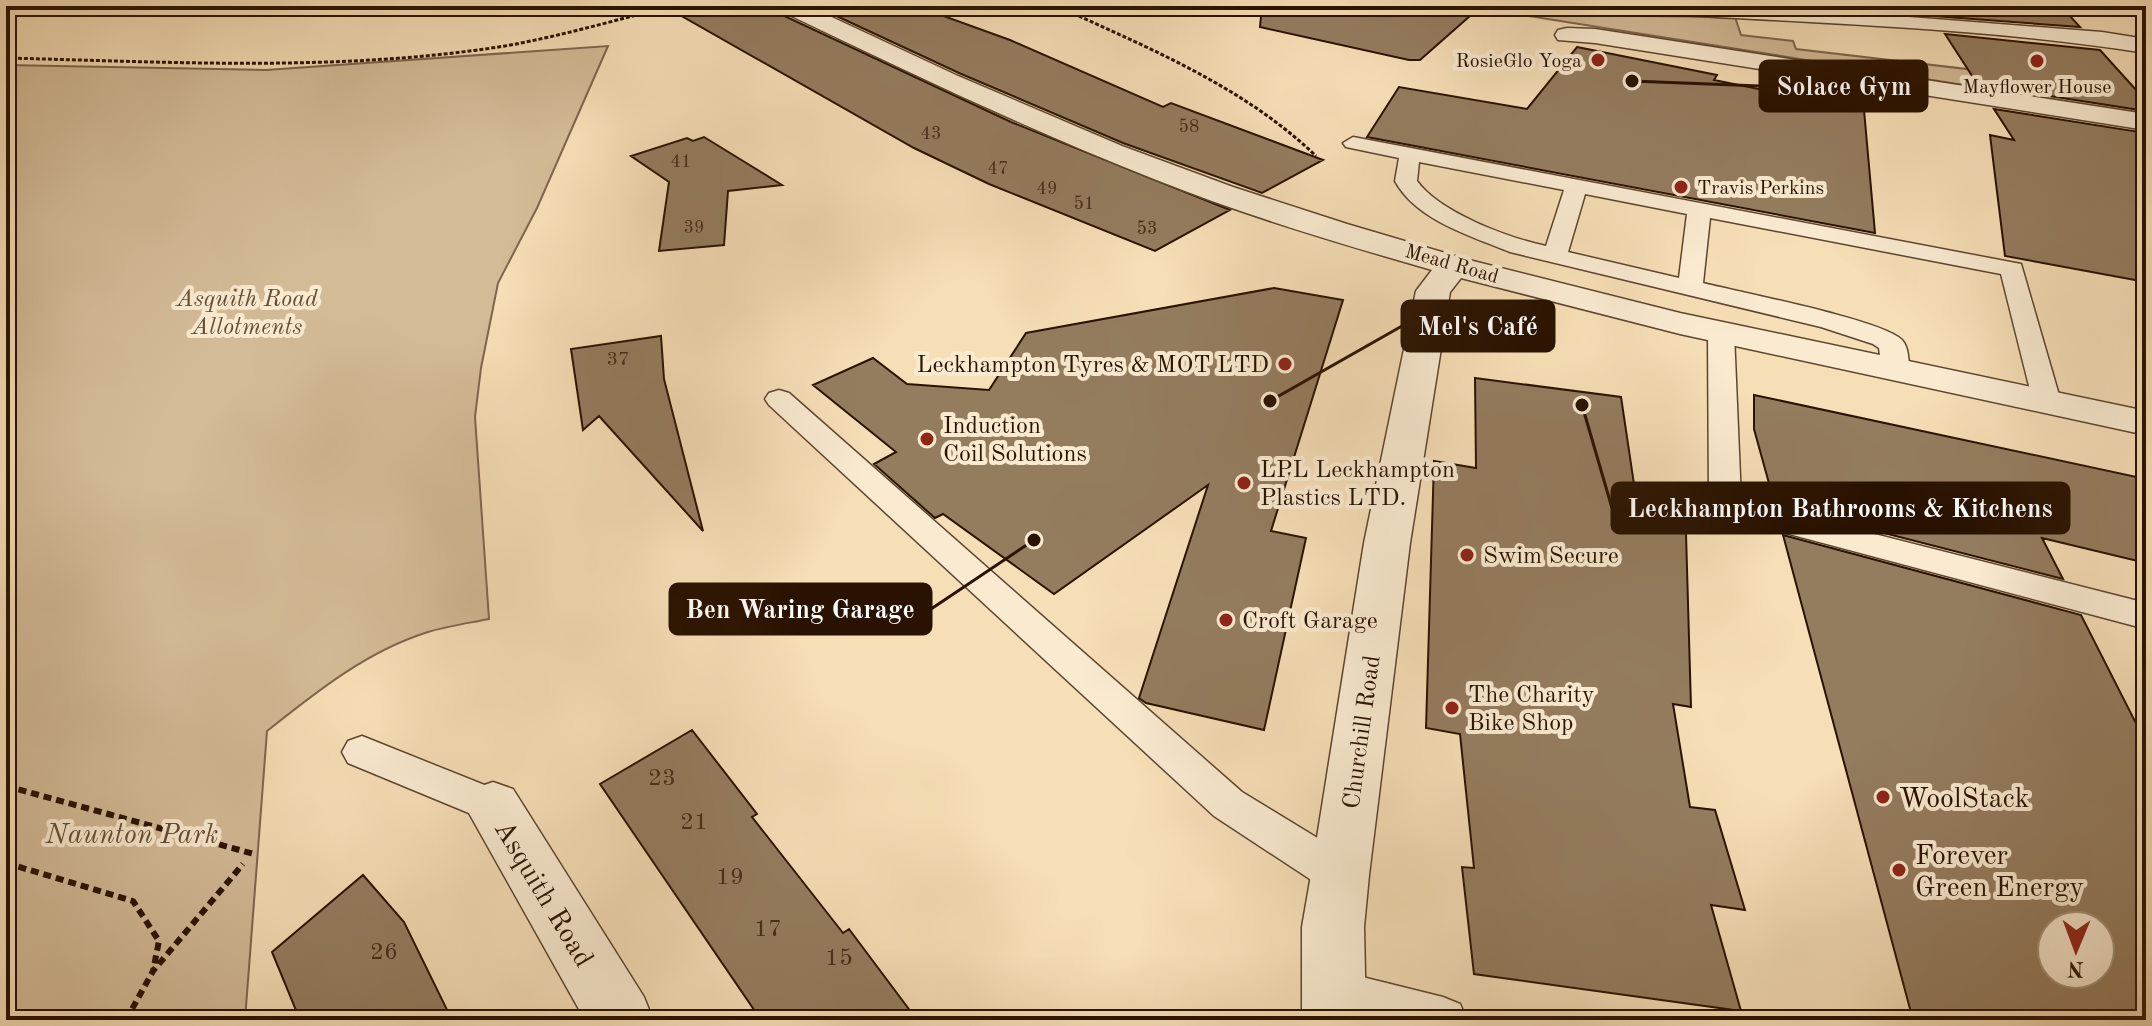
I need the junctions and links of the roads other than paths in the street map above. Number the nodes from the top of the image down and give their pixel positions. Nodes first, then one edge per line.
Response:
1 (789, 6) edge
2 (1644, 6) edge
3 (1567, 35) dead end
4 (2146, 46) edge
5 (2146, 122) edge
6 (1353, 143) dead end
7 (1411, 154) junction
8 (1576, 186) junction
9 (1699, 209) junction
10 (1555, 256) junction
11 (1455, 264) junction
12 (1690, 288) junction
13 (1721, 333) junction
14 (1896, 370) junction
15 (779, 399) dead end
16 (2047, 402) junction
17 (2146, 423) edge
18 (2146, 616) edge
19 (362, 752) dead end
20 (493, 806) joint
21 (1340, 875) junction
22 (1334, 1006) edge
23 (621, 1020) edge
24 (1443, 1020) edge

1 - 11 street, Mead Road
2 - 4 street
3 - 5 street
6 - 7 lane
7 - 8 lane
7 - 10 lane
8 - 9 lane
8 - 10 lane
9 - 12 lane
9 - 16 lane
10 - 12 lane
11 - 13 street, Mead Road
11 - 21 street, Churchill Road
12 - 14 lane
13 - 14 street, Mead Road
13 - 18 lane
14 - 16 street, Mead Road
15 - 21 lane
16 - 17 street, Mead Road
19 - 20 lane
20 - 23 street, Asquith Road
21 - 22 street, Churchill Road
22 - 24 lane

